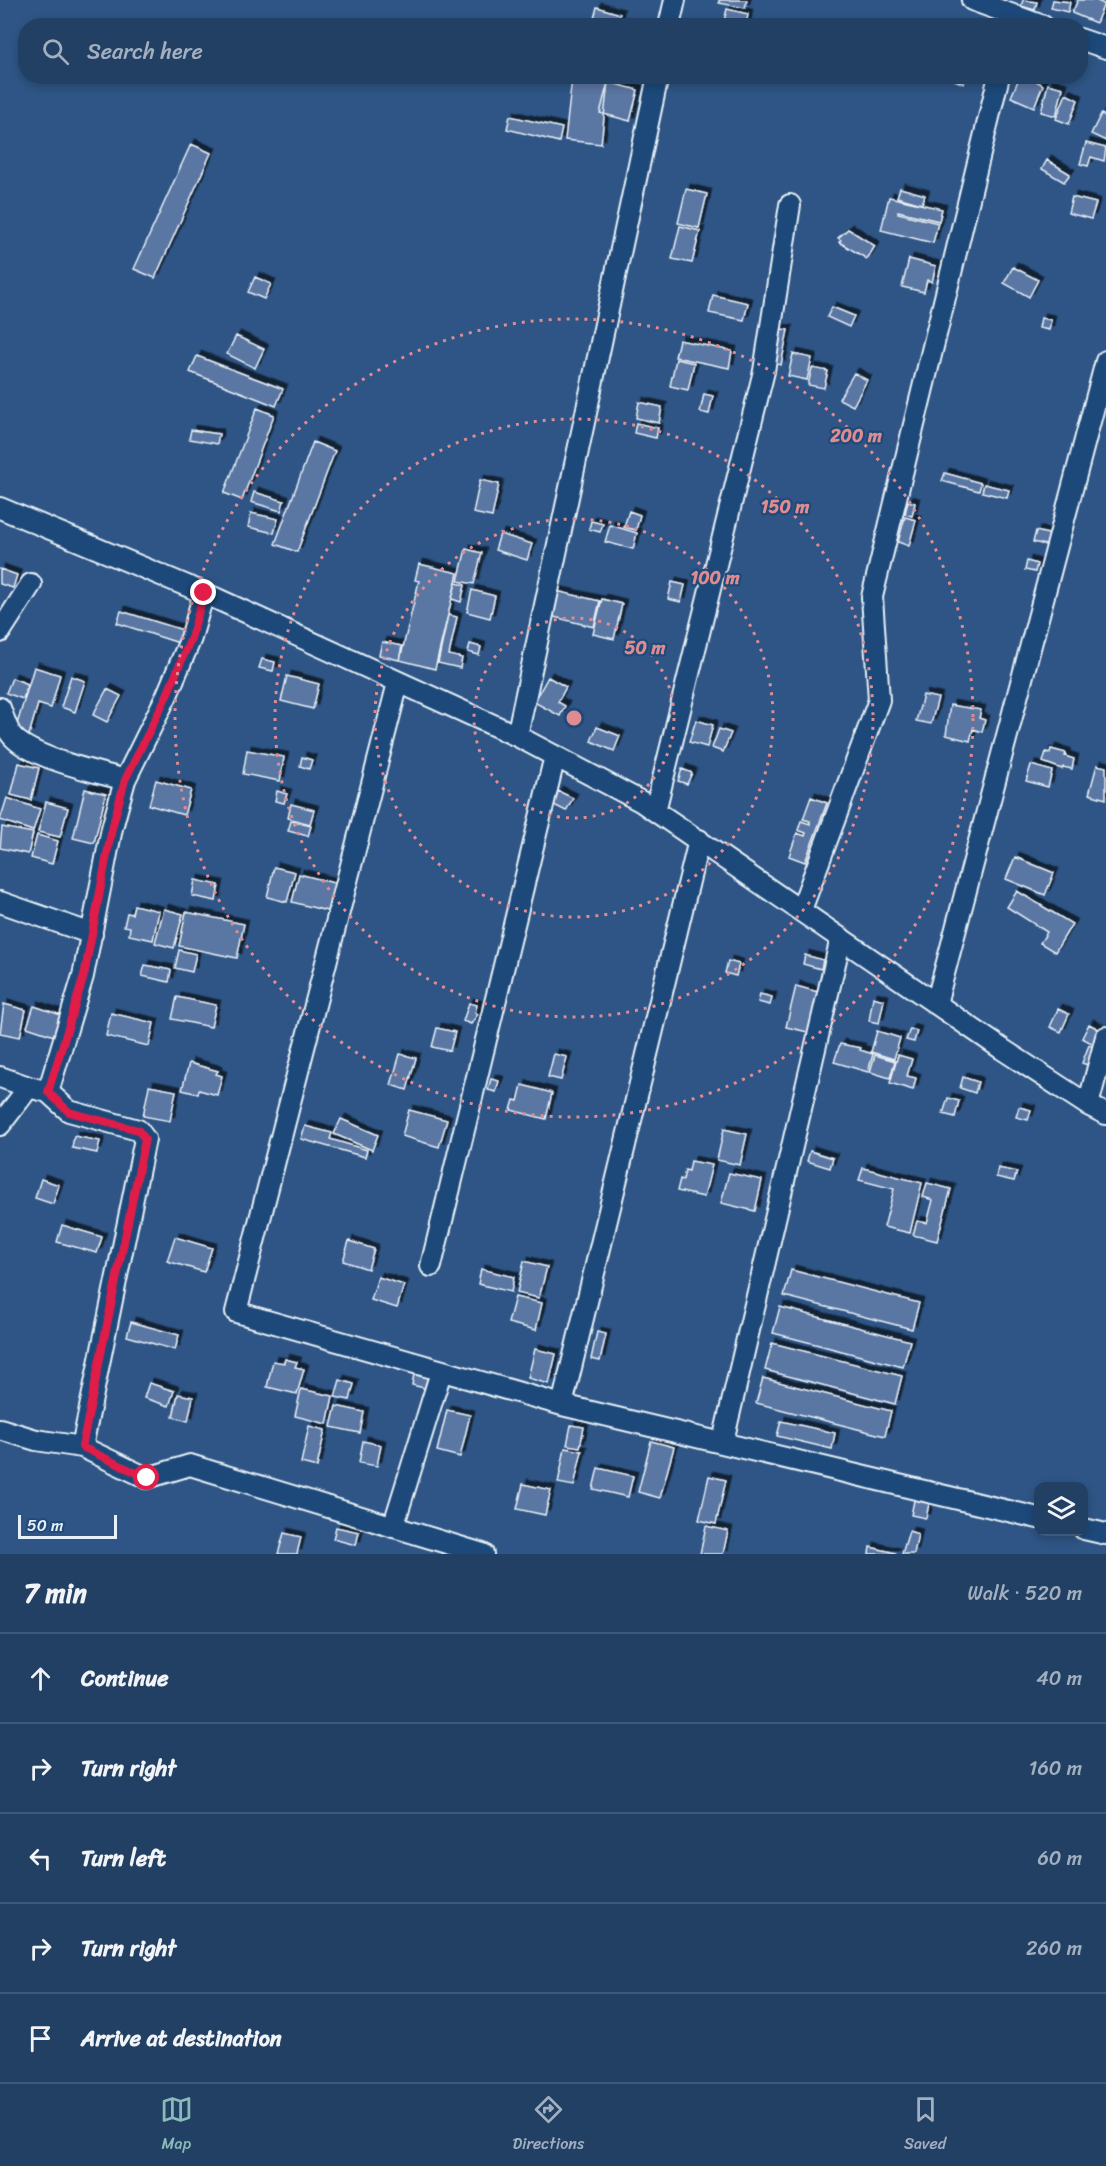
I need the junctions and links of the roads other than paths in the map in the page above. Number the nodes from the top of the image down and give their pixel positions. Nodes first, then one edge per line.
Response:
1 (675, 0) edge
2 (972, 0) edge
3 (671, 18) edge
4 (1008, 18) edge
5 (1088, 42) edge
6 (1106, 48) edge
7 (656, 84) edge
8 (997, 84) edge
9 (790, 205) dead end
10 (1106, 361) edge
11 (0, 508) edge
12 (31, 584) dead end
13 (204, 593) junction
14 (0, 632) edge
15 (398, 682) junction
16 (0, 708) edge
17 (517, 736) junction
18 (555, 756) junction
19 (125, 780) junction
20 (655, 811) junction
21 (699, 840) junction
22 (0, 902) edge
23 (801, 910) junction
24 (92, 934) junction
25 (841, 938) junction
26 (936, 1004) junction
27 (1106, 1037) edge
28 (0, 1077) edge
29 (38, 1089) junction
30 (1097, 1110) edge
31 (0, 1125) edge
32 (431, 1266) dead end
33 (441, 1372) junction
34 (562, 1406) junction
35 (0, 1429) edge
36 (723, 1442) junction
37 (82, 1447) junction
38 (1034, 1517) edge
39 (393, 1527) junction
40 (1088, 1530) edge
41 (1106, 1534) edge
42 (483, 1554) edge

1 - 3 street
2 - 4 street
5 - 6 street
7 - 17 street
8 - 23 street
9 - 20 street
10 - 26 street
11 - 13 street
12 - 14 street
13 - 15 street
13 - 19 street
15 - 17 street
15 - 33 street
16 - 19 street
17 - 18 street
18 - 20 street
18 - 32 street
19 - 24 street
20 - 21 street
21 - 23 street
21 - 34 street
22 - 24 street
23 - 25 street
24 - 29 street
25 - 26 street
25 - 36 street
26 - 30 street
27 - 30 street
28 - 29 street
29 - 31 street
29 - 37 street
33 - 34 street
33 - 39 street
34 - 36 street
35 - 37 street
36 - 38 street
37 - 39 street
39 - 42 street
40 - 41 street

